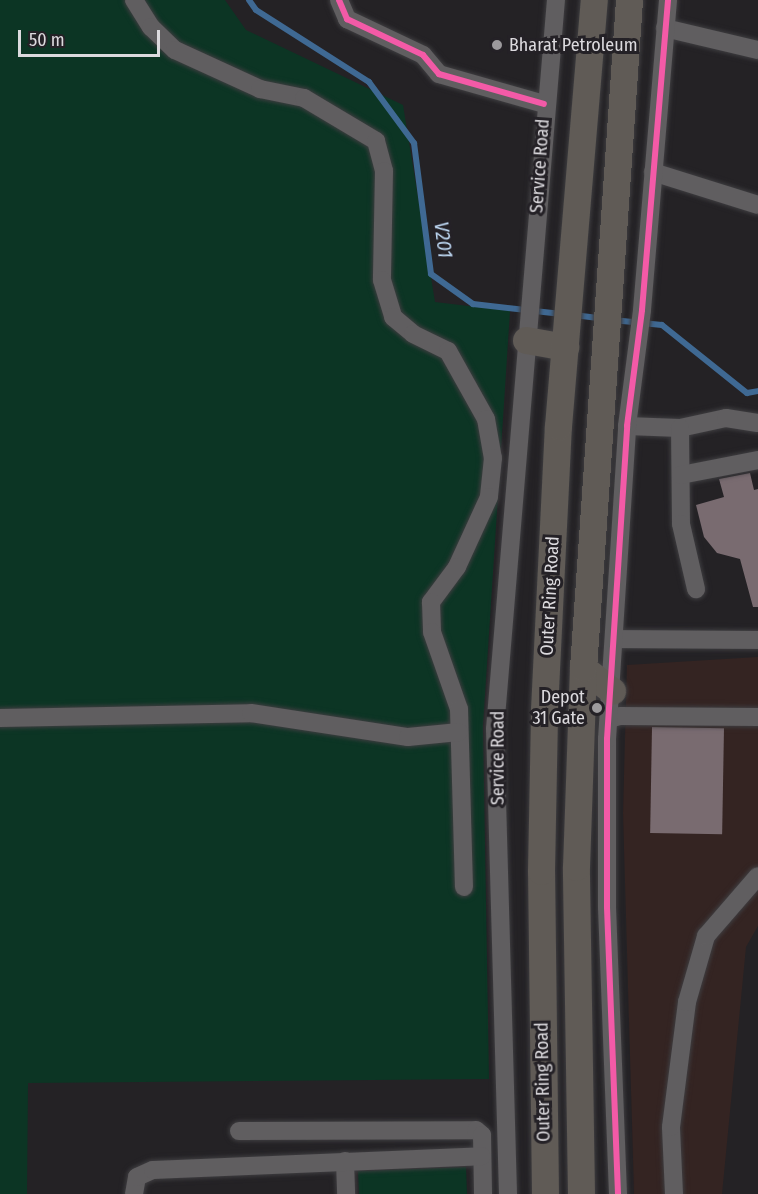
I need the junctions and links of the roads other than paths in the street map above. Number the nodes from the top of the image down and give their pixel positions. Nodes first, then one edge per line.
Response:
1 (134, 0) edge
2 (339, 0) edge
3 (556, 0) edge
4 (594, 0) edge
5 (629, 0) edge
6 (668, 0) edge
7 (665, 28) junction
8 (758, 51) edge
9 (544, 104) junction
10 (653, 172) junction
11 (758, 205) edge
12 (567, 325) junction
13 (527, 331) junction
14 (758, 423) edge
15 (627, 426) junction
16 (680, 428) junction
17 (758, 460) edge
18 (681, 475) junction
19 (696, 589) dead end
20 (615, 639) junction
21 (758, 640) edge
22 (583, 668) junction
23 (612, 691) junction
24 (758, 717) edge
25 (0, 718) edge
26 (609, 719) junction
27 (459, 732) junction
28 (758, 876) edge
29 (464, 887) dead end
30 (239, 1131) dead end
31 (482, 1156) junction
32 (345, 1161) junction
33 (134, 1194) edge
34 (346, 1194) edge
35 (483, 1194) edge
36 (508, 1194) edge
37 (545, 1194) edge
38 (581, 1194) edge
39 (618, 1194) edge
40 (674, 1194) edge

1 - 27 street
2 - 9 street
3 - 9 street, Service Road
4 - 12 highway, Outer Ring Road
5 - 22 highway, Outer Ring Road
6 - 7 street
7 - 8 street
7 - 10 street
9 - 13 street, Service Road
10 - 11 street
10 - 15 street
12 - 13 highway
12 - 37 highway, Outer Ring Road
13 - 36 street, Service Road
14 - 16 street
15 - 16 street
15 - 20 street
16 - 18 street
17 - 18 street
18 - 19 street
20 - 21 street
20 - 23 street
22 - 23 highway
22 - 38 highway, Outer Ring Road
23 - 26 street
24 - 26 street
25 - 27 street
26 - 39 street
27 - 29 street
28 - 40 street
30 - 31 street
31 - 32 street
31 - 35 street
32 - 33 street
32 - 34 street

